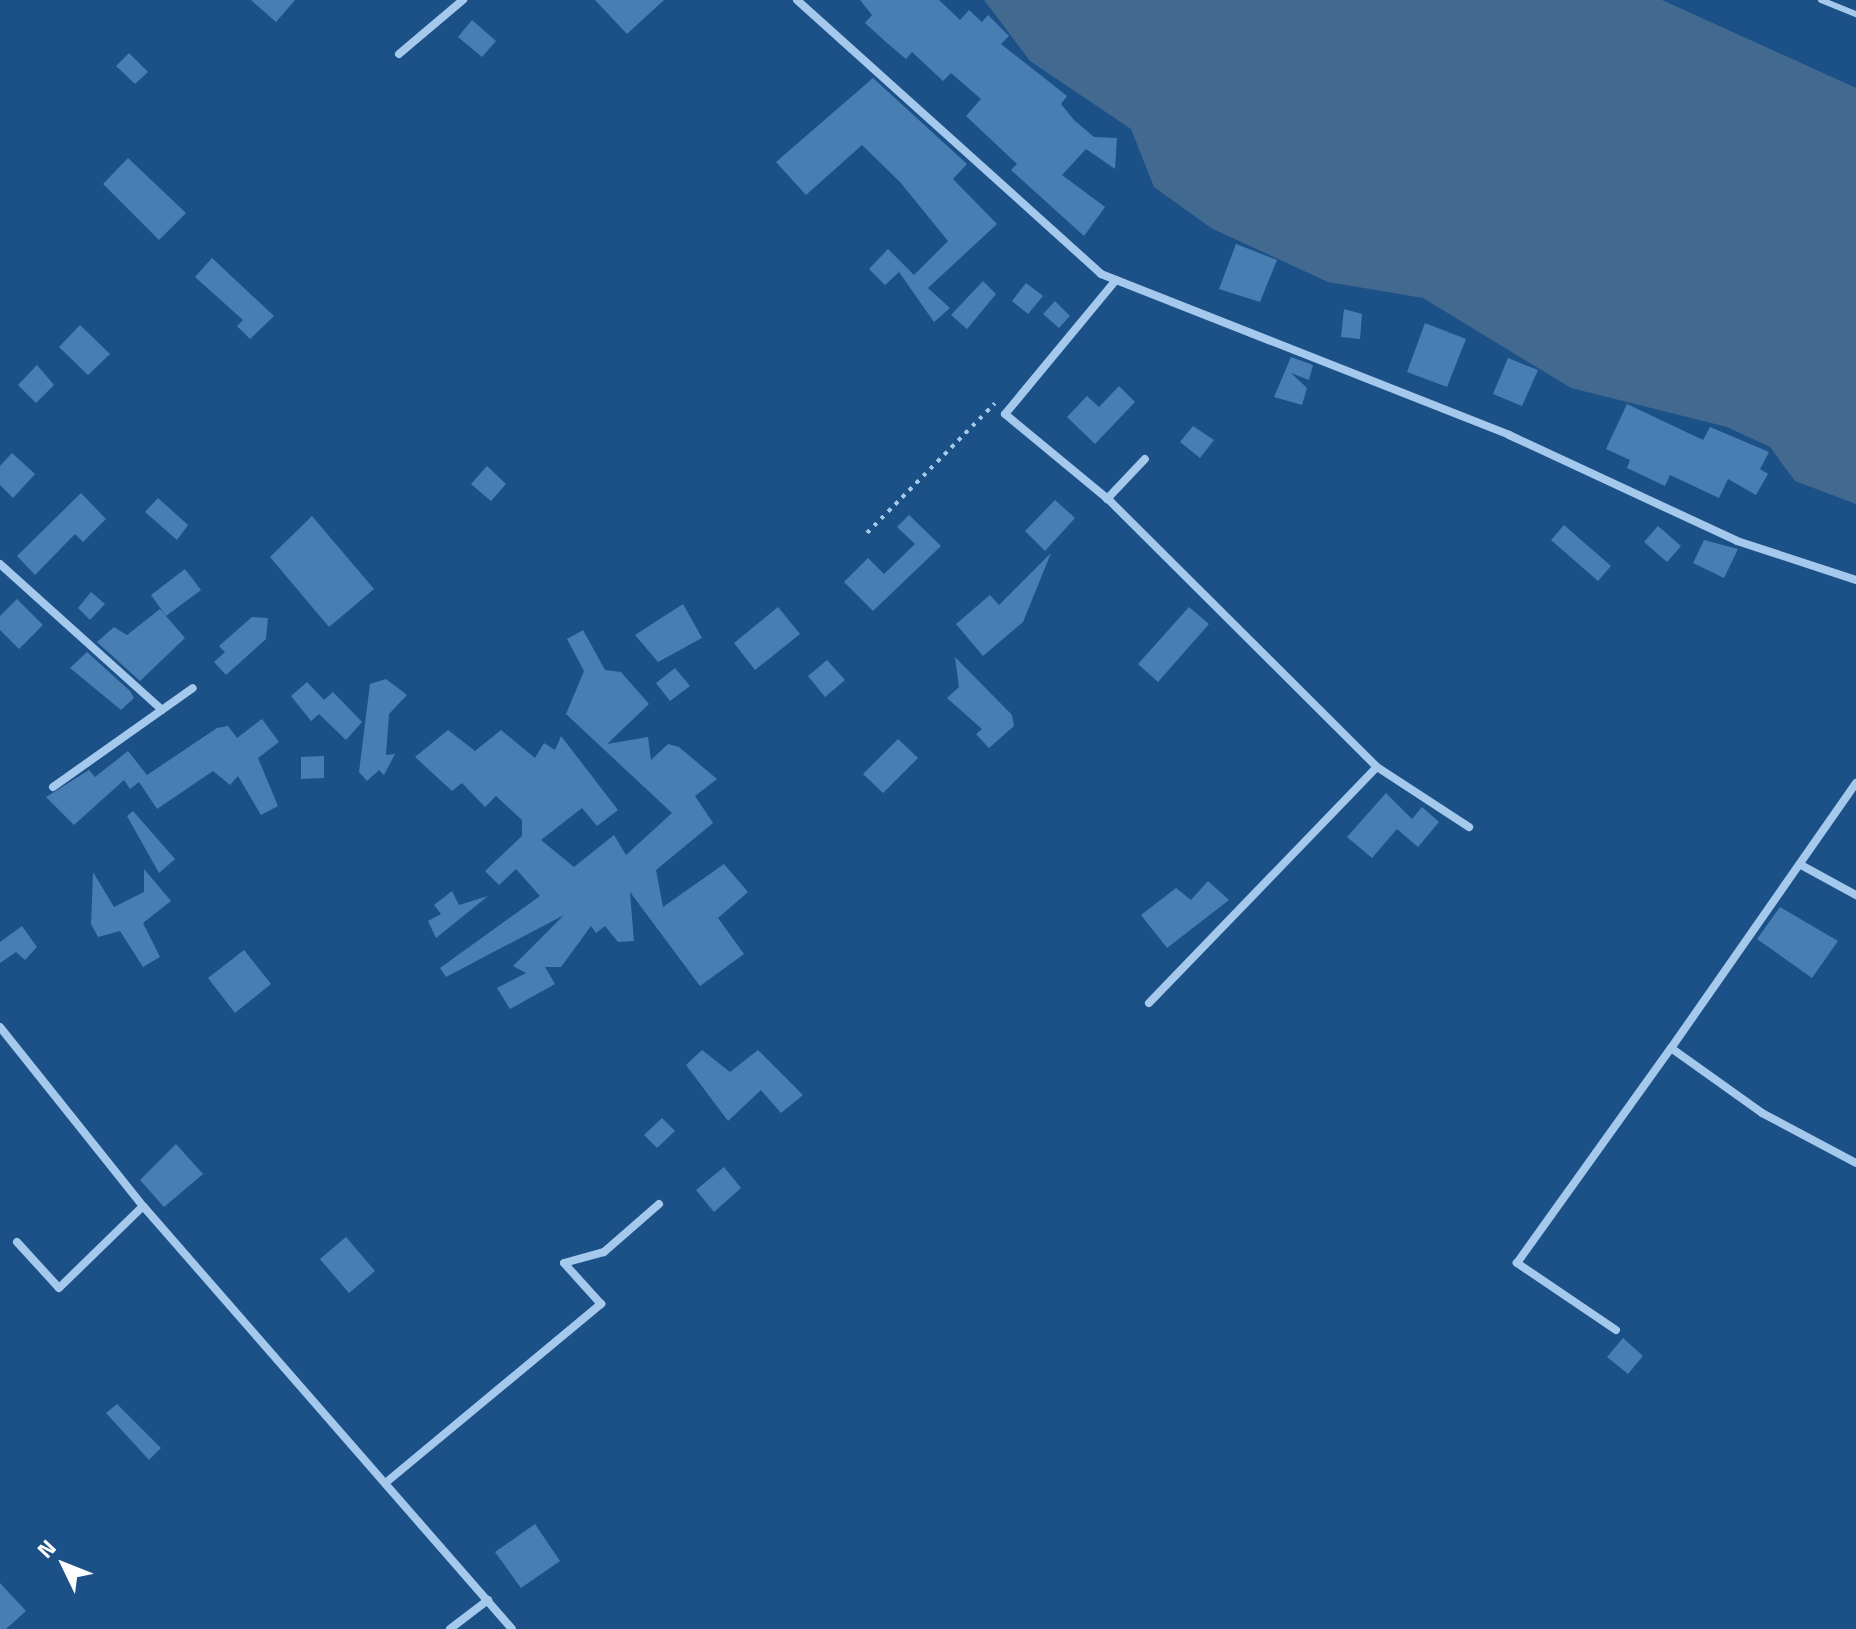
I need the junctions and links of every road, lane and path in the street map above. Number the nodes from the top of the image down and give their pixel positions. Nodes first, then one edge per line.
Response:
1 (463, 0) edge
2 (797, 0) edge
3 (1821, 0) edge
4 (1856, 14) edge
5 (399, 54) dead end
6 (1116, 280) junction
7 (1005, 414) junction
8 (1145, 459) dead end
9 (1107, 499) junction
10 (867, 533) dead end
11 (0, 564) edge
12 (1856, 580) edge
13 (193, 688) dead end
14 (162, 710) junction
15 (1377, 767) junction
16 (1856, 783) edge
17 (53, 787) dead end
18 (1469, 827) dead end
19 (1801, 865) junction
20 (1856, 895) edge
21 (1149, 1003) dead end
22 (0, 1027) edge
23 (1671, 1048) junction
24 (1856, 1163) edge
25 (659, 1204) dead end
26 (143, 1206) junction
27 (17, 1242) dead end
28 (1616, 1330) dead end
29 (389, 1480) junction
30 (488, 1600) junction
31 (450, 1629) edge
32 (512, 1629) edge

1 - 5 street
2 - 6 street
3 - 4 lane
6 - 7 street
6 - 12 street
7 - 9 street
7 - 10 path
8 - 9 street
9 - 15 street
11 - 14 street
13 - 14 street
14 - 17 street
15 - 18 street
15 - 21 street
16 - 19 street
19 - 20 street
19 - 23 street
22 - 26 street
23 - 24 street
23 - 28 street
25 - 29 street
26 - 27 street
26 - 29 street
29 - 30 street
30 - 31 street
30 - 32 street

